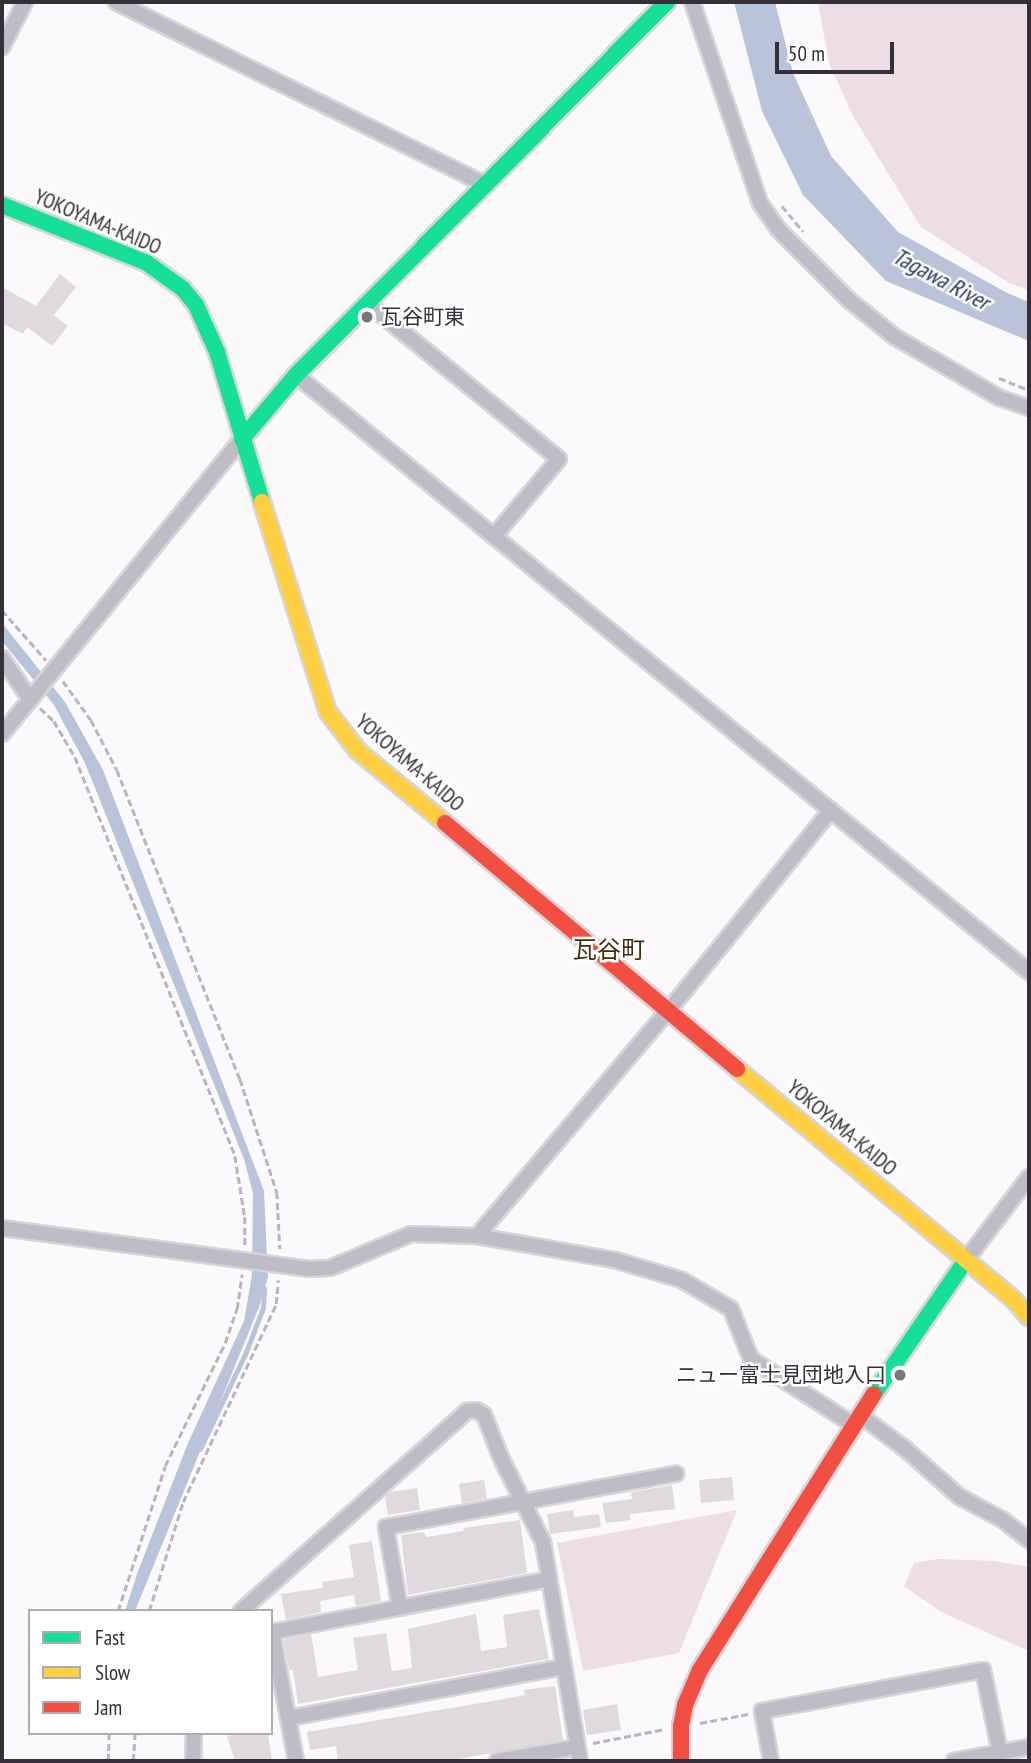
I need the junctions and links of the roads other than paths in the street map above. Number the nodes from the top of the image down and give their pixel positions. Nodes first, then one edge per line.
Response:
1 (25, 2) edge
2 (116, 2) edge
3 (667, 2) edge
4 (692, 2) edge
5 (2, 47) edge
6 (484, 184) junction
7 (2, 205) edge
8 (367, 303) junction
9 (296, 374) junction
10 (1029, 408) edge
11 (242, 439) junction
12 (494, 536) junction
13 (2, 658) edge
14 (30, 699) junction
15 (2, 734) edge
16 (831, 810) junction
17 (1029, 972) edge
18 (669, 1010) junction
19 (1029, 1177) edge
20 (2, 1228) edge
21 (477, 1236) junction
22 (966, 1259) junction
23 (1029, 1317) edge
24 (857, 1420) junction
25 (676, 1474) dead end
26 (524, 1503) junction
27 (1029, 1540) edge
28 (549, 1579) junction
29 (400, 1608) junction
30 (243, 1609) edge
31 (273, 1632) edge
32 (273, 1637) edge
33 (562, 1667) junction
34 (288, 1718) junction
35 (194, 1735) edge
36 (1029, 1747) edge
37 (1000, 1753) junction
38 (578, 1754) edge
39 (192, 1761) edge
40 (296, 1761) edge
41 (497, 1761) edge
42 (681, 1761) edge
43 (771, 1761) edge
44 (954, 1761) edge

1 - 5 street
2 - 6 street
3 - 6 street
4 - 10 street
6 - 8 street
7 - 11 street, YOKOYAMA-KAIDO
8 - 9 street
8 - 12 street
9 - 11 street
9 - 12 street
11 - 14 street
11 - 18 street, YOKOYAMA-KAIDO
12 - 16 street
13 - 14 street
14 - 15 street
16 - 17 street
16 - 18 street
18 - 21 street
18 - 22 street, YOKOYAMA-KAIDO
19 - 22 street
20 - 21 street
21 - 24 street
22 - 23 street, YOKOYAMA-KAIDO
22 - 24 street
24 - 27 street
24 - 42 street
25 - 26 street
26 - 28 street
26 - 29 street
26 - 30 street
28 - 29 street
28 - 33 street
29 - 31 street
32 - 34 street
33 - 34 street
33 - 38 street
34 - 40 street
35 - 39 street
36 - 37 street
37 - 43 street
37 - 44 street
38 - 41 street

